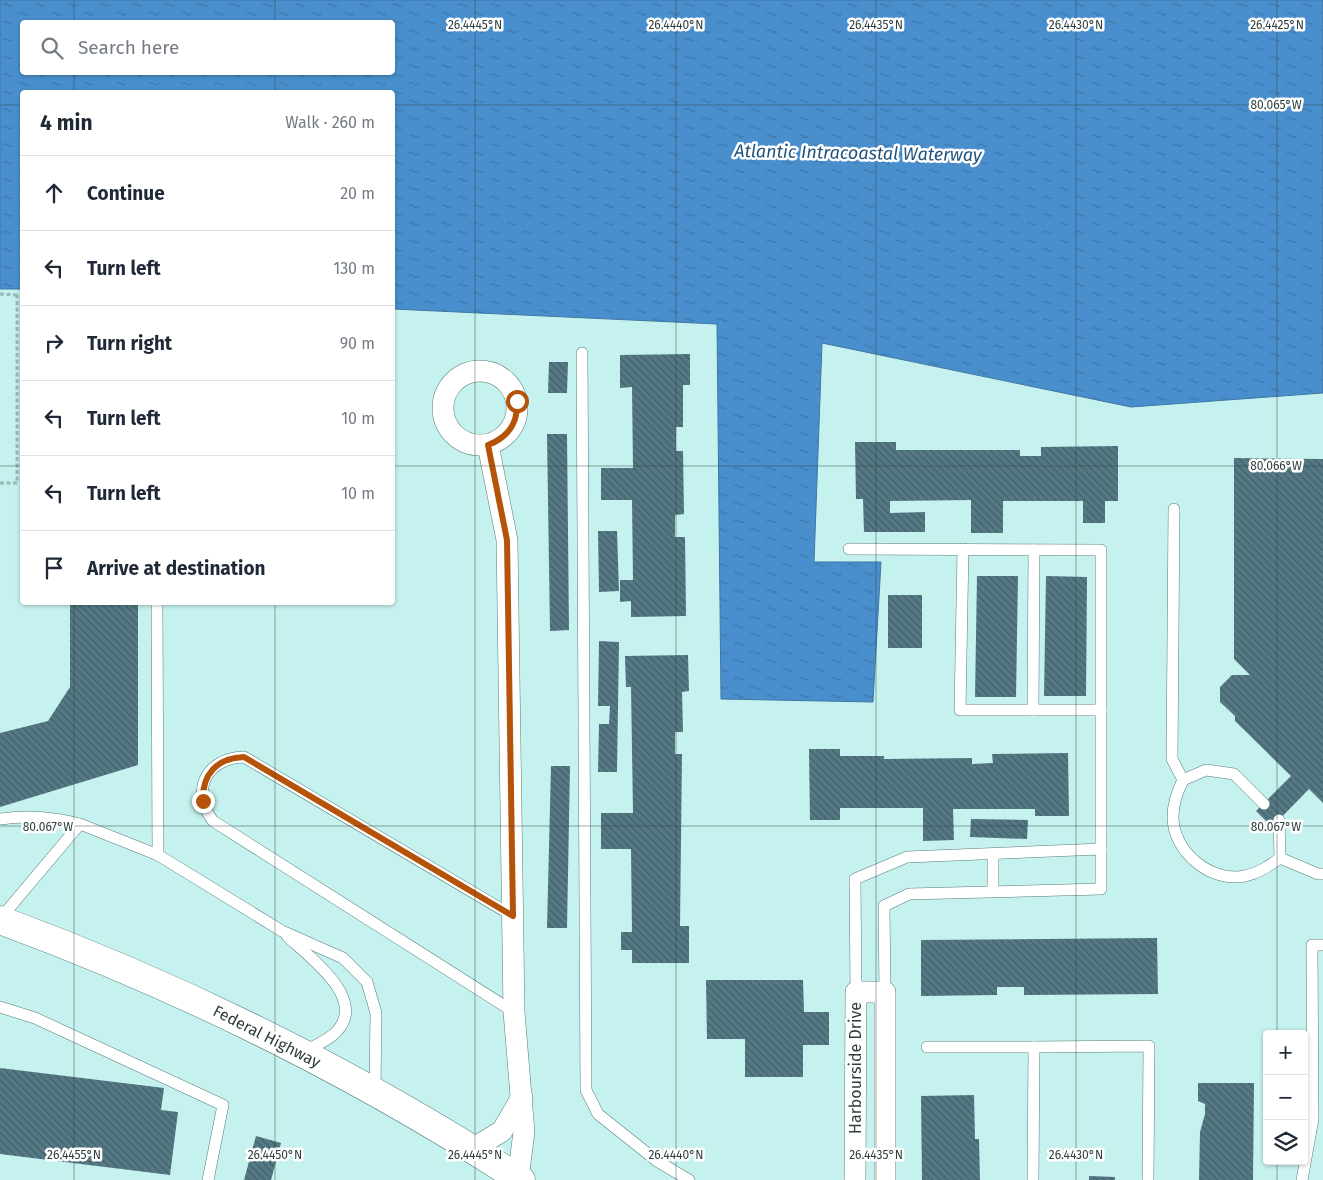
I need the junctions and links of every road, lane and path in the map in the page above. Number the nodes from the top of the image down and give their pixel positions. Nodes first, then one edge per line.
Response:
1 (0, 294) edge
2 (17, 295) joint
3 (582, 353) dead end
4 (488, 445) dead end
5 (0, 483) edge
6 (1174, 509) dead end
7 (849, 549) dead end
8 (963, 549) junction
9 (1034, 550) junction
10 (157, 605) edge
11 (1033, 710) junction
12 (1101, 710) junction
13 (1183, 780) junction
14 (1264, 804) dead end
15 (0, 819) edge
16 (1279, 820) dead end
17 (80, 824) junction
18 (1101, 849) junction
19 (993, 854) junction
20 (158, 855) junction
21 (1280, 858) junction
22 (1323, 874) edge
23 (994, 892) junction
24 (513, 916) junction
25 (0, 919) edge
26 (282, 931) junction
27 (1323, 945) edge
28 (1318, 983) edge
29 (856, 992) junction
30 (885, 992) junction
31 (0, 1007) edge
32 (514, 1012) junction
33 (927, 1047) dead end
34 (1034, 1047) junction
35 (301, 1053) junction
36 (375, 1093) junction
37 (522, 1097) junction
38 (471, 1150) junction
39 (519, 1179) edge
40 (208, 1180) edge
41 (689, 1180) edge
42 (855, 1180) edge
43 (885, 1180) edge
44 (1034, 1180) edge
45 (1148, 1180) edge
46 (1302, 1180) edge

1 - 2 path
2 - 5 path
3 - 41 lane
4 - 24 street
6 - 13 lane
7 - 8 lane
8 - 9 lane
8 - 11 lane
9 - 11 lane
9 - 12 lane
10 - 20 lane
11 - 12 lane
12 - 18 lane
13 - 14 lane
13 - 21 lane
15 - 17 lane
16 - 21 lane
17 - 20 lane
17 - 25 lane
18 - 19 lane
18 - 23 lane
19 - 23 lane
19 - 29 lane
20 - 26 lane
21 - 22 lane
23 - 30 lane
24 - 32 street
24 - 32 lane
25 - 35 main road, Federal Highway
26 - 35 lane
26 - 36 lane
27 - 28 lane
28 - 46 lane
29 - 30 street, Harbourside Drive
29 - 42 street, Harbourside Drive
30 - 43 street, Harbourside Drive
31 - 40 lane
32 - 37 street
33 - 34 lane
34 - 44 lane
34 - 45 lane
35 - 36 main road, Federal Highway
36 - 38 main road, Federal Highway
37 - 38 street
37 - 39 street
38 - 39 main road, Federal Highway

